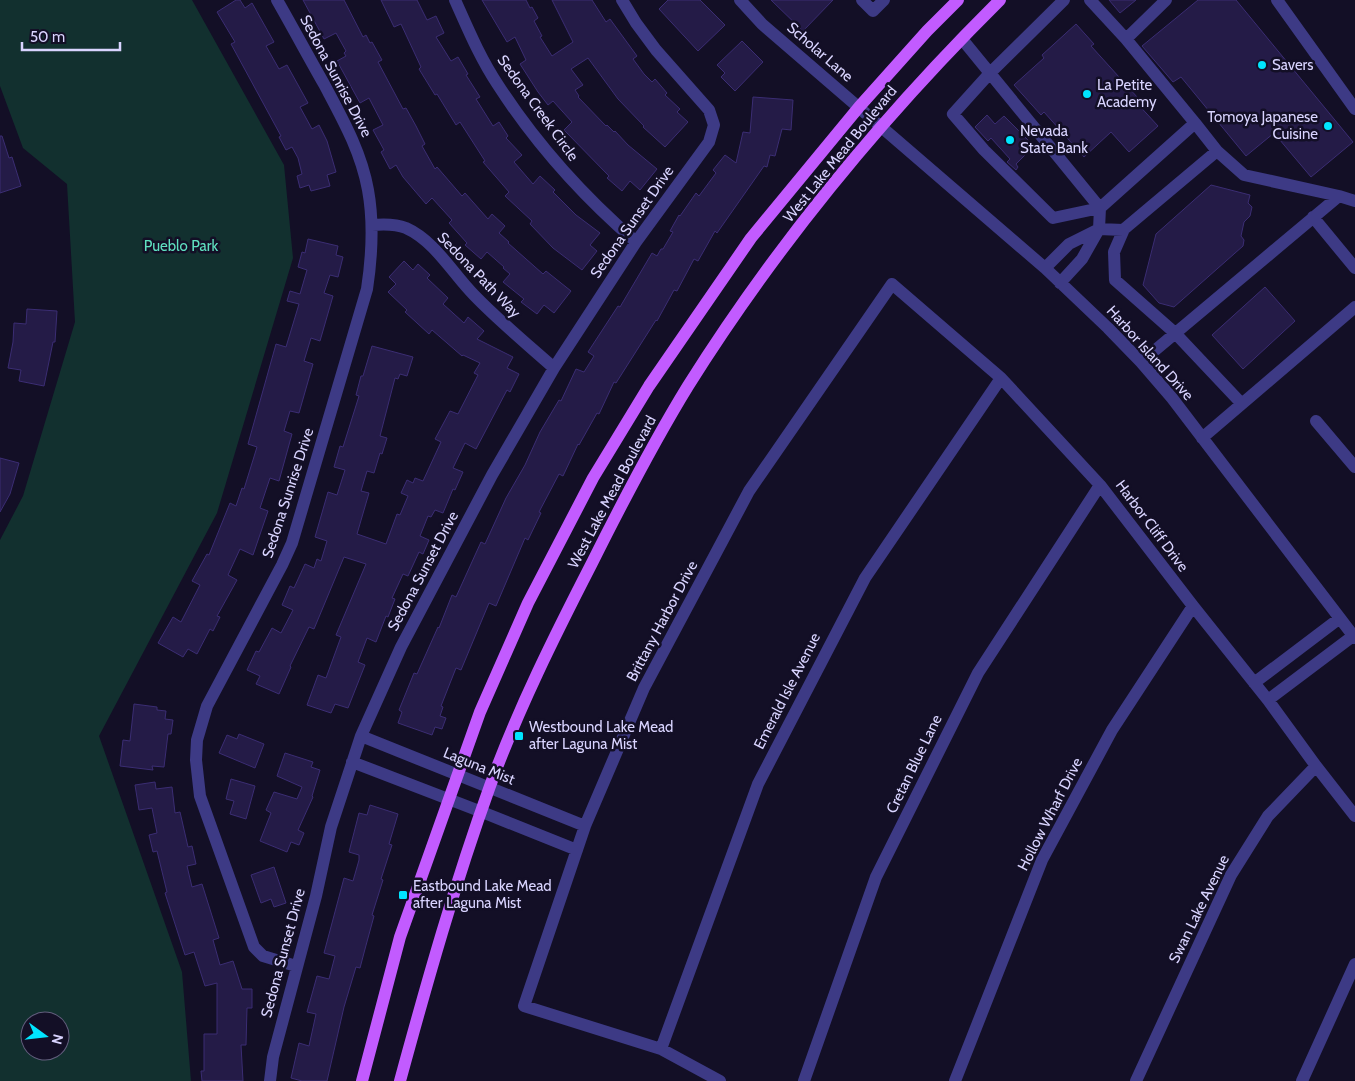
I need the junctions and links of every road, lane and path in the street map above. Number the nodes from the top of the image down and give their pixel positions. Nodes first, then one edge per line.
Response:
1 (278, 0) edge
2 (454, 0) edge
3 (622, 0) edge
4 (740, 0) edge
5 (862, 0) edge
6 (884, 0) edge
7 (958, 0) edge
8 (1000, 0) edge
9 (1064, 0) edge
10 (1090, 0) edge
11 (1166, 0) edge
12 (1278, 0) edge
13 (1126, 38) junction
14 (962, 39) junction
15 (990, 72) junction
16 (859, 107) junction
17 (1355, 109) edge
18 (1195, 123) junction
19 (881, 126) junction
20 (1217, 151) junction
21 (1339, 196) junction
22 (1355, 201) edge
23 (1100, 208) junction
24 (1313, 217) junction
25 (372, 225) junction
26 (1099, 229) junction
27 (1124, 229) junction
28 (636, 242) junction
29 (1045, 268) junction
30 (1355, 268) edge
31 (1060, 283) junction
32 (892, 284) joint
33 (1355, 307) edge
34 (1175, 333) junction
35 (1141, 362) junction
36 (554, 368) junction
37 (1001, 378) junction
38 (1242, 404) junction
39 (1316, 421) dead end
40 (1202, 438) junction
41 (1355, 467) edge
42 (1100, 485) junction
43 (1193, 606) junction
44 (1340, 618) junction
45 (1354, 637) edge
46 (1254, 683) junction
47 (1268, 700) junction
48 (361, 736) junction
49 (352, 762) junction
50 (1316, 766) junction
51 (458, 775) junction
52 (489, 788) junction
53 (449, 799) junction
54 (482, 812) junction
55 (1355, 816) edge
56 (585, 826) junction
57 (577, 850) junction
58 (1355, 964) edge
59 (296, 966) junction
60 (661, 1049) junction
61 (270, 1081) edge
62 (362, 1081) edge
63 (400, 1081) edge
64 (720, 1081) edge
65 (804, 1081) edge
66 (955, 1081) edge
67 (1136, 1081) edge
68 (1302, 1081) edge

1 - 25 street, Sedona Sunrise Drive
2 - 28 street, Sedona Creek Circle
3 - 28 street, Sedona Sunset Drive
4 - 16 street, Scholar Lane
5 - 6 street
7 - 16 main road, West Lake Mead Boulevard
8 - 14 main road, West Lake Mead Boulevard
9 - 15 street
10 - 13 street
11 - 13 street
12 - 17 street
13 - 18 street
14 - 15 street
14 - 19 main road, West Lake Mead Boulevard
15 - 23 street
15 - 23 street
16 - 19 street, Scholar Lane
16 - 51 main road, West Lake Mead Boulevard
18 - 20 street
18 - 23 street
19 - 29 street, Harbor Island Drive
19 - 52 main road, West Lake Mead Boulevard
20 - 21 street
20 - 27 street
21 - 22 street
21 - 24 street
23 - 26 street
24 - 30 street
24 - 34 street
25 - 36 street, Sedona Path Way
25 - 59 street, Sedona Sunrise Drive
26 - 27 street
26 - 29 street
26 - 31 street
27 - 34 street
28 - 36 street, Sedona Sunset Drive
29 - 31 street, Harbor Island Drive
31 - 35 street, Harbor Island Drive
32 - 37 street, Harbor Cliff Drive
32 - 56 street, Brittany Harbor Drive
33 - 38 street
34 - 35 street
34 - 38 street
35 - 40 street, Harbor Island Drive
36 - 48 street, Sedona Sunset Drive
37 - 42 street, Harbor Cliff Drive
37 - 60 street, Emerald Isle Avenue
38 - 40 street
39 - 41 street
40 - 44 street, Harbor Island Drive
42 - 43 street, Harbor Cliff Drive
42 - 65 street, Cretan Blue Lane
43 - 46 street, Harbor Cliff Drive
43 - 66 street, Hollow Wharf Drive
44 - 45 street, Harbor Island Drive
44 - 46 street
45 - 47 street
46 - 47 street, Harbor Cliff Drive
47 - 50 street, Harbor Cliff Drive
48 - 49 street, Sedona Sunset Drive
48 - 51 street, Laguna Mist
49 - 53 street
49 - 59 street, Sedona Sunset Drive
50 - 55 street, Harbor Cliff Drive
50 - 67 street, Swan Lake Avenue
51 - 52 street, Laguna Mist
51 - 53 main road, West Lake Mead Boulevard
52 - 54 main road, West Lake Mead Boulevard
52 - 56 street, Laguna Mist
53 - 54 street
53 - 62 main road, West Lake Mead Boulevard
54 - 57 street
54 - 63 main road, West Lake Mead Boulevard
56 - 57 street, Brittany Harbor Drive
57 - 60 street, Brittany Harbor Drive
58 - 68 street
59 - 61 street, Sedona Sunset Drive
60 - 64 street

